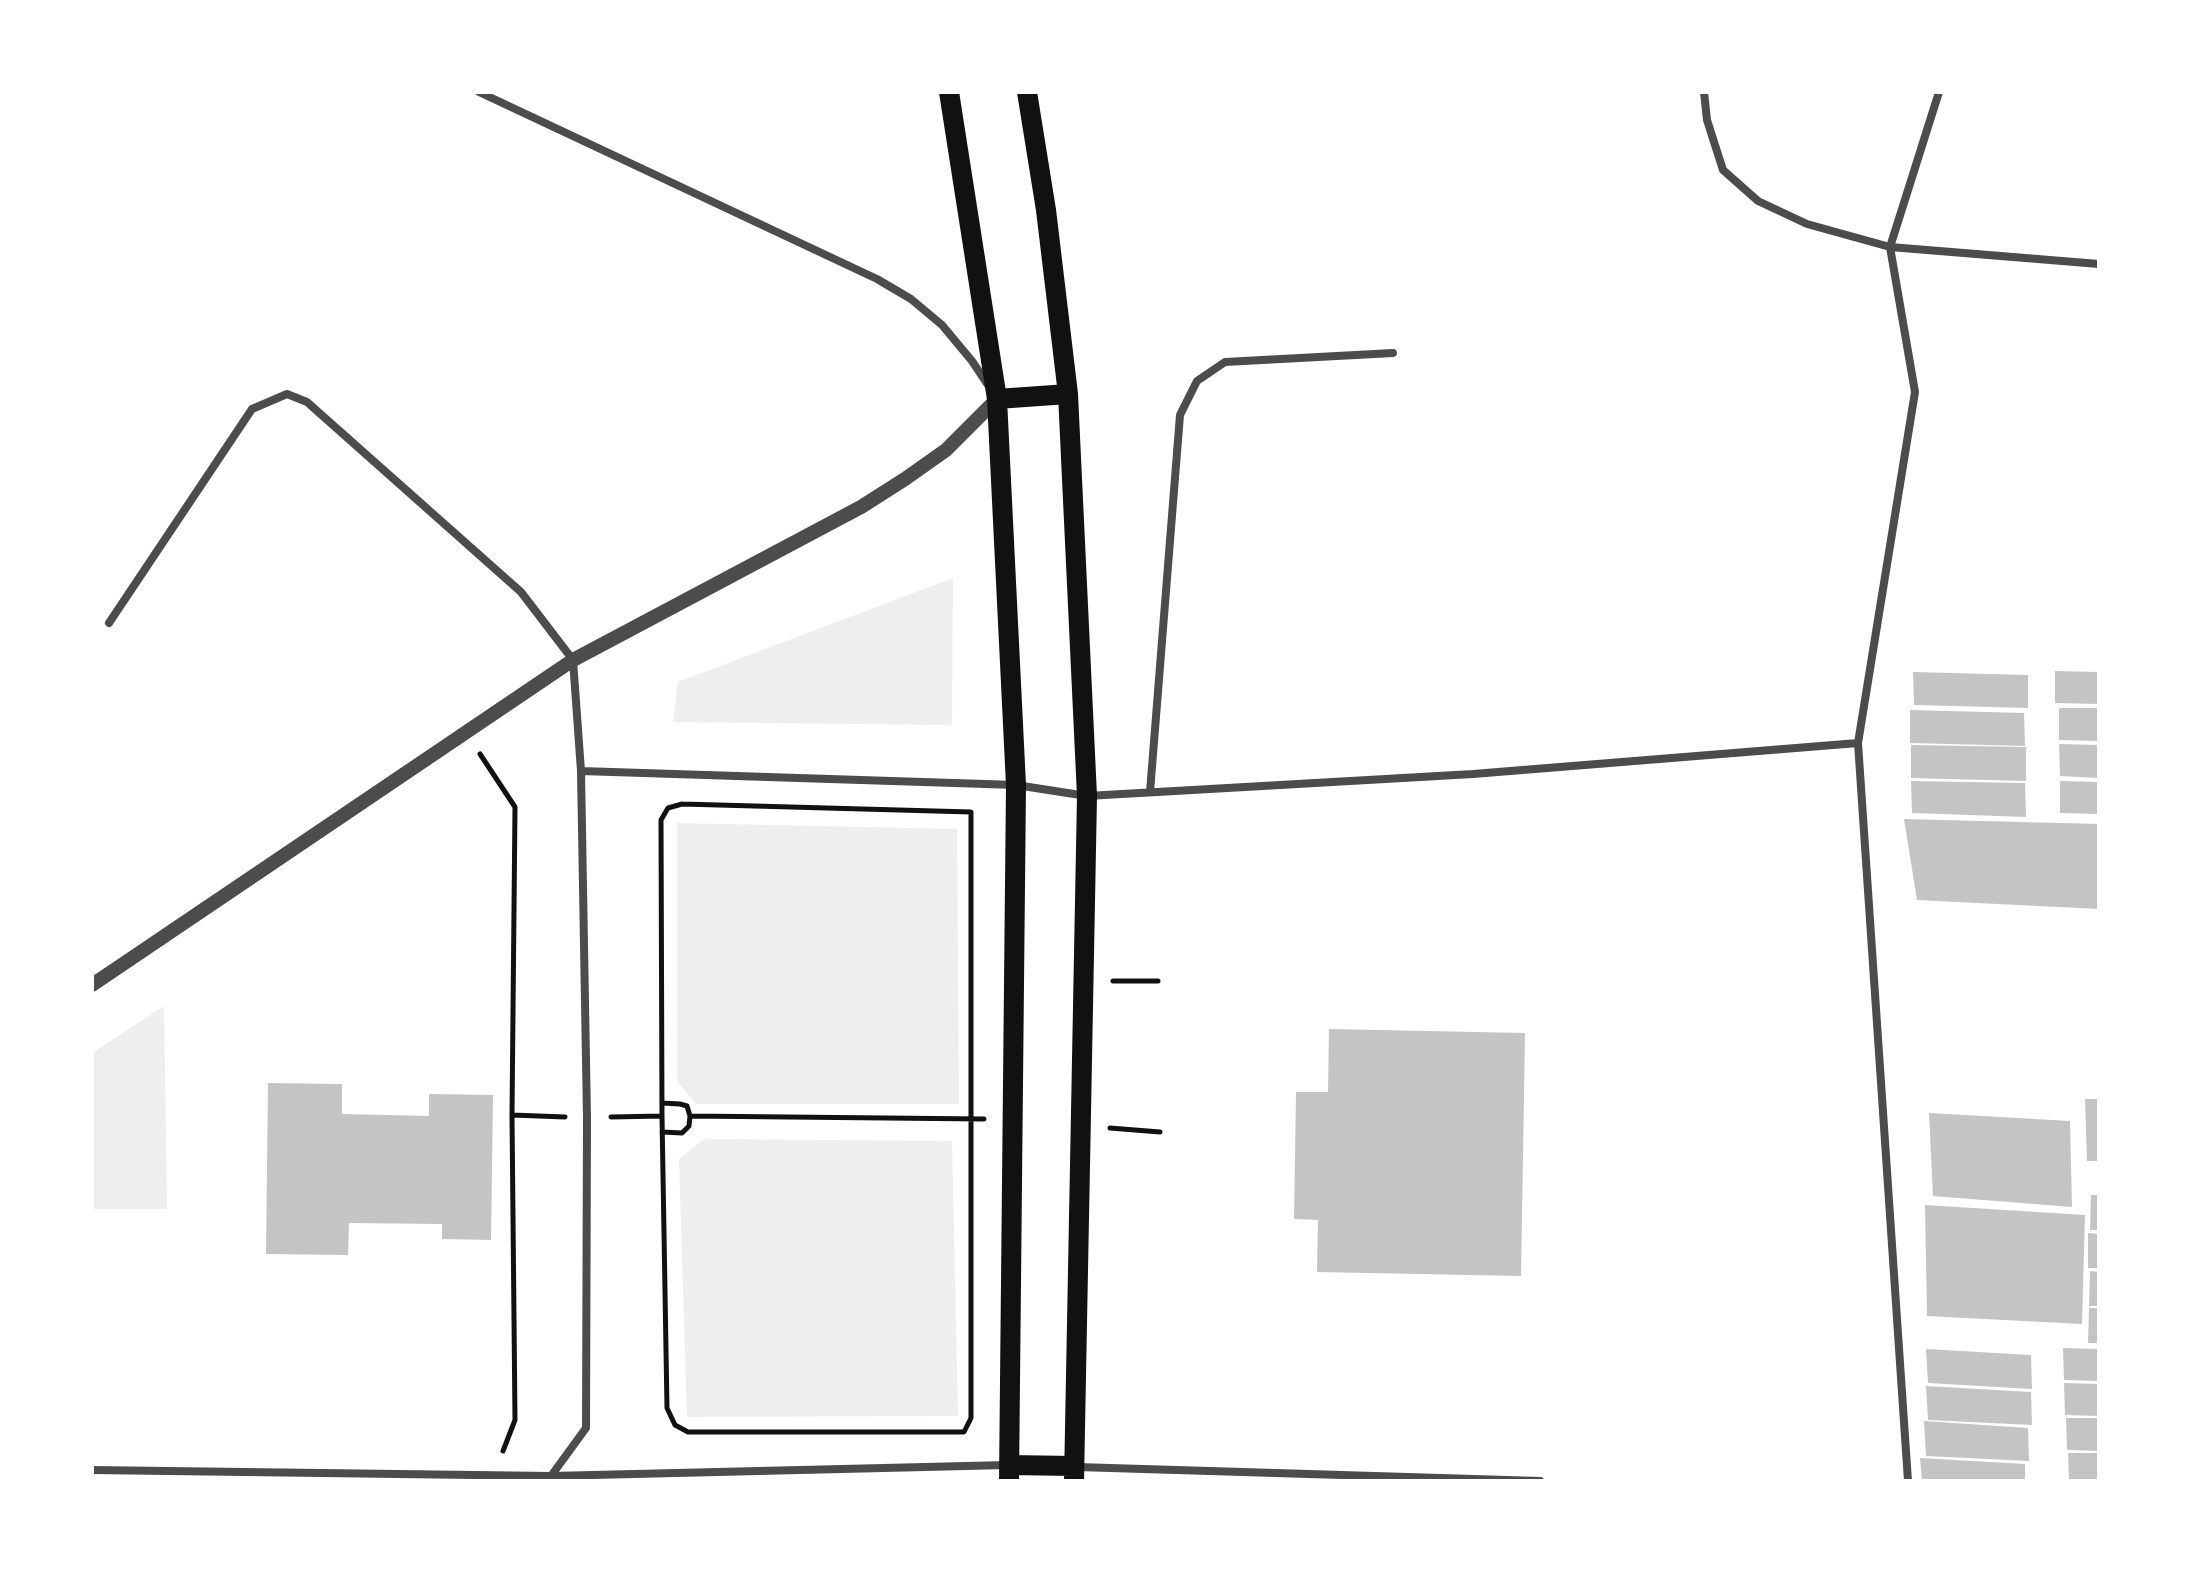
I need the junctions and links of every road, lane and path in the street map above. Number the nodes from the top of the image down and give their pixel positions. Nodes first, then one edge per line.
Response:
1 (479, 92) edge
2 (949, 92) edge
3 (1027, 92) edge
4 (1704, 92) edge
5 (1939, 92) edge
6 (1890, 247) junction
7 (2099, 264) edge
8 (1393, 353) dead end
9 (1068, 394) junction
10 (997, 399) junction
11 (109, 623) dead end
12 (573, 660) junction
13 (465, 733) junction
14 (1858, 743) junction
15 (581, 771) junction
16 (1016, 785) junction
17 (1150, 792) junction
18 (1087, 796) junction
19 (1084, 981) junction
20 (1158, 981) dead end
21 (92, 985) edge
22 (662, 1103) junction
23 (690, 1116) junction
24 (972, 1119) junction
25 (1013, 1119) junction
26 (1081, 1126) junction
27 (662, 1132) junction
28 (1160, 1132) dead end
29 (92, 1470) edge
30 (1009, 1473) edge
31 (1074, 1474) edge
32 (495, 1475) junction
33 (551, 1479) edge
34 (1540, 1481) edge
35 (1908, 1481) edge

1 - 10 street
2 - 10 main road
3 - 9 main road
4 - 6 street
5 - 6 street
6 - 7 street
6 - 14 street
8 - 17 street
9 - 10 main road
9 - 18 main road
10 - 12 street
10 - 16 main road
11 - 12 street
12 - 13 street
12 - 15 street
13 - 21 street
13 - 32 path
14 - 17 street
14 - 35 street
15 - 16 street
15 - 33 street
16 - 18 street
16 - 25 main road
17 - 18 street
18 - 19 main road
19 - 20 path
19 - 26 main road
22 - 23 path
22 - 24 path
22 - 27 path
23 - 24 path
23 - 27 path
24 - 25 path
24 - 27 path
25 - 30 main road
26 - 28 path
26 - 31 main road
29 - 32 street
30 - 31 main road
30 - 33 street
31 - 34 street
32 - 33 street

